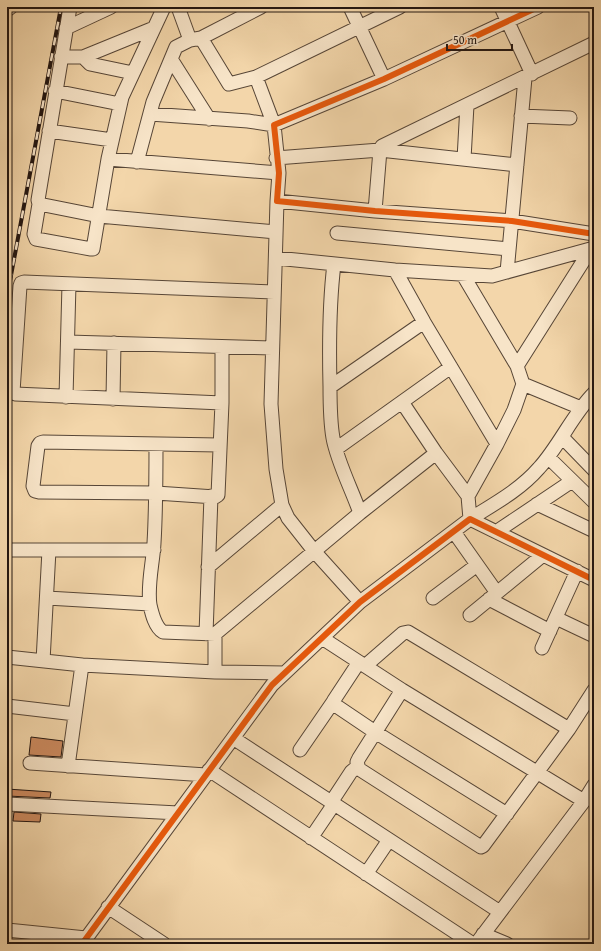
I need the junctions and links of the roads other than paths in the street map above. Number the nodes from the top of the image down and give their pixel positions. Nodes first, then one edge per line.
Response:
1 (11, 7) edge
2 (70, 7) edge
3 (111, 7) edge
4 (164, 7) edge
5 (178, 7) edge
6 (261, 7) edge
7 (350, 7) edge
8 (400, 7) edge
9 (501, 7) edge
10 (538, 7) edge
11 (7, 10) edge
12 (507, 21) junction
13 (359, 27) junction
14 (66, 28) junction
15 (154, 28) junction
16 (196, 39) junction
17 (594, 43) edge
18 (61, 57) junction
19 (83, 57) junction
20 (171, 59) junction
21 (134, 73) junction
22 (528, 76) junction
23 (256, 77) junction
24 (384, 79) junction
25 (55, 91) junction
26 (120, 104) junction
27 (467, 105) junction
28 (150, 114) junction
29 (521, 116) junction
30 (570, 118) dead end
31 (209, 119) junction
32 (274, 125) junction
33 (49, 131) junction
34 (112, 140) junction
35 (380, 150) junction
36 (276, 158) junction
37 (108, 159) junction
38 (464, 159) junction
39 (137, 162) junction
40 (517, 165) junction
41 (278, 173) junction
42 (277, 201) junction
43 (39, 204) junction
44 (375, 211) junction
45 (99, 216) junction
46 (512, 221) junction
47 (276, 232) junction
48 (337, 233) dead end
49 (594, 234) edge
50 (592, 248) edge
51 (509, 249) junction
52 (276, 258) junction
53 (334, 264) junction
54 (395, 270) junction
55 (507, 272) junction
56 (463, 275) junction
57 (69, 284) junction
58 (274, 292) junction
59 (424, 322) junction
60 (68, 342) junction
61 (114, 344) junction
62 (222, 347) junction
63 (272, 348) junction
64 (517, 366) junction
65 (451, 367) junction
66 (523, 384) junction
67 (330, 387) junction
68 (594, 393) edge
69 (66, 397) junction
70 (113, 399) junction
71 (402, 402) junction
72 (222, 403) junction
73 (581, 408) junction
74 (562, 437) junction
75 (156, 444) junction
76 (497, 444) junction
77 (219, 445) junction
78 (336, 449) junction
79 (436, 453) junction
80 (548, 457) junction
81 (594, 470) edge
82 (572, 481) junction
83 (156, 493) junction
84 (211, 496) junction
85 (468, 496) junction
86 (594, 502) edge
87 (537, 504) junction
88 (282, 505) junction
89 (360, 513) junction
90 (470, 519) junction
91 (594, 531) edge
92 (454, 532) junction
93 (496, 532) junction
94 (7, 550) edge
95 (49, 550) junction
96 (154, 550) junction
97 (314, 551) junction
98 (543, 555) junction
99 (477, 565) junction
100 (208, 567) junction
101 (576, 571) junction
102 (594, 580) edge
103 (493, 596) junction
104 (47, 598) junction
105 (433, 598) dead end
106 (360, 602) junction
107 (150, 604) junction
108 (470, 615) dead end
109 (556, 618) junction
110 (550, 631) junction
111 (211, 634) junction
112 (594, 636) edge
113 (322, 638) junction
114 (542, 648) dead end
115 (7, 657) edge
116 (44, 661) junction
117 (362, 664) junction
118 (82, 665) junction
119 (216, 672) junction
120 (284, 673) junction
121 (402, 690) junction
122 (594, 690) edge
123 (333, 702) junction
124 (7, 706) edge
125 (76, 714) junction
126 (569, 729) junction
127 (375, 732) junction
128 (233, 738) junction
129 (300, 750) dead end
130 (30, 763) dead end
131 (68, 766) junction
132 (358, 766) junction
133 (208, 772) junction
134 (538, 772) junction
135 (594, 785) edge
136 (584, 801) junction
137 (7, 804) edge
138 (334, 804) junction
139 (178, 813) junction
140 (507, 814) junction
141 (311, 838) junction
142 (389, 840) junction
143 (366, 874) junction
144 (108, 907) junction
145 (500, 912) junction
146 (7, 930) edge
147 (28, 932) junction
148 (480, 939) edge
149 (84, 941) edge
150 (20, 944) edge
151 (164, 944) edge
152 (473, 944) edge
153 (507, 944) edge

1 - 11 street
2 - 14 street
3 - 14 street
4 - 15 street
5 - 16 street
6 - 16 street
7 - 13 street
8 - 13 street
9 - 12 street
10 - 12 street
12 - 22 street
12 - 24 street
13 - 23 street
13 - 24 street
14 - 18 street
15 - 19 street
15 - 21 street
16 - 20 street
16 - 23 street
17 - 22 street
18 - 19 street
18 - 25 street
19 - 21 street
20 - 28 street
20 - 31 street
21 - 26 street
22 - 27 street
22 - 29 street
23 - 32 street
24 - 32 street
25 - 26 street
25 - 33 street
26 - 34 street
27 - 35 street
27 - 38 street
28 - 31 street
28 - 39 street
29 - 30 street
29 - 40 street
31 - 32 street
32 - 36 street
33 - 34 street
33 - 43 street
34 - 37 street
35 - 36 street
35 - 38 street
35 - 44 street
36 - 41 street
37 - 39 street
37 - 45 street
38 - 40 street
39 - 41 street
40 - 46 street
41 - 42 street
42 - 44 street
42 - 47 street
43 - 45 street
43 - 45 street
44 - 46 street
45 - 47 street
46 - 49 street
46 - 51 street
47 - 52 street
48 - 51 street
50 - 55 street
50 - 64 street
51 - 55 street
52 - 53 street
52 - 58 street
53 - 54 street
53 - 67 street
54 - 56 street
54 - 59 street
55 - 56 street
56 - 64 street
57 - 58 street
57 - 60 street
57 - 69 street
58 - 63 street
59 - 65 street
59 - 67 street
60 - 61 street
60 - 69 street
61 - 62 street
61 - 70 street
62 - 63 street
62 - 72 street
63 - 88 street
64 - 66 street
65 - 71 street
65 - 76 street
66 - 73 street
66 - 76 street
67 - 78 street
68 - 73 street
69 - 70 street
70 - 72 street
71 - 78 street
71 - 79 street
72 - 77 street
73 - 74 street
74 - 80 street
74 - 81 street
75 - 77 street
75 - 83 street
75 - 83 street
76 - 85 street
77 - 84 street
78 - 89 street
79 - 85 street
79 - 89 street
80 - 82 street
80 - 90 street
82 - 86 street
82 - 87 street
83 - 84 street
83 - 96 street
84 - 100 street
85 - 90 street
87 - 91 street
87 - 93 street
88 - 97 street
88 - 100 street
89 - 97 street
90 - 92 street
90 - 93 street
92 - 99 street
92 - 106 street
93 - 98 street
94 - 95 street
95 - 96 street
95 - 104 street
96 - 107 street
97 - 106 street
97 - 111 street
98 - 101 street
98 - 103 street
99 - 103 street
99 - 105 street
100 - 111 street
101 - 102 street
101 - 109 street
103 - 108 street
103 - 110 street
104 - 107 street
104 - 116 street
106 - 113 street
107 - 111 street
109 - 110 street
109 - 112 street
110 - 114 street
111 - 119 street
113 - 117 street
113 - 120 street
115 - 116 street
116 - 118 street
117 - 121 street
117 - 123 street
117 - 126 street
118 - 119 street
118 - 125 street
119 - 120 street
120 - 128 street
121 - 127 street
121 - 134 street
122 - 126 street
123 - 127 street
123 - 129 street
124 - 125 street
125 - 131 street
126 - 134 street
127 - 132 street
127 - 140 street
128 - 133 street
128 - 138 street
130 - 131 street
131 - 133 street
132 - 138 street
132 - 140 street
133 - 139 street
133 - 141 street
134 - 136 street
134 - 140 street
135 - 136 street
136 - 145 street
137 - 139 street
138 - 141 street
138 - 142 street
139 - 144 street
141 - 143 street
142 - 143 street
142 - 145 street
143 - 152 street
144 - 149 street
144 - 151 street
145 - 148 street
146 - 147 street
147 - 149 street
147 - 150 street
148 - 153 street

